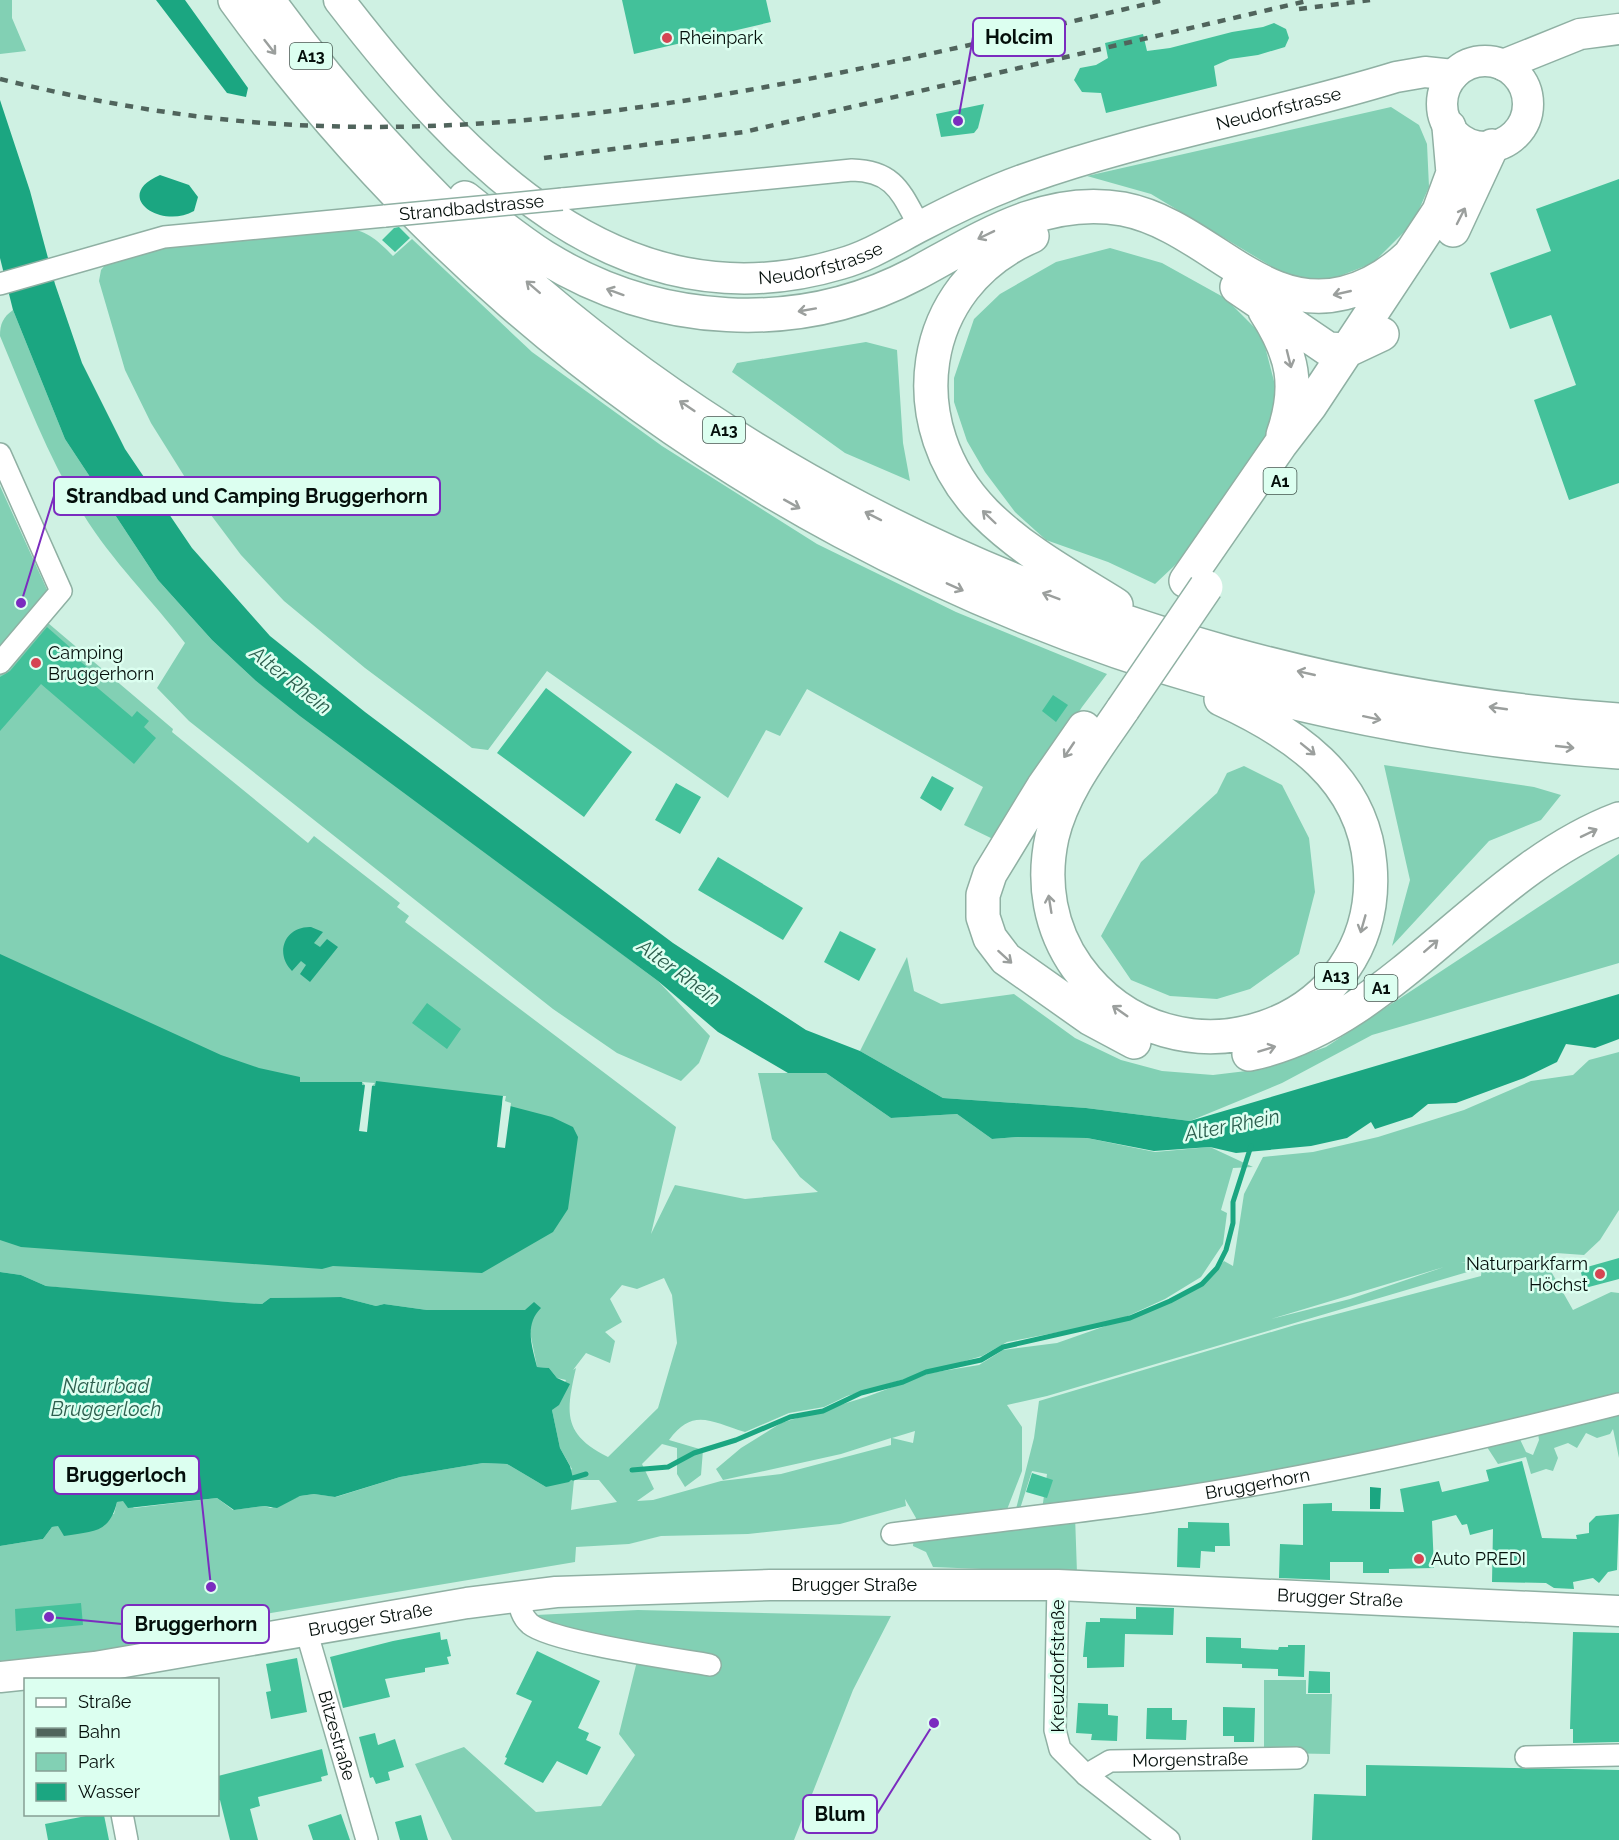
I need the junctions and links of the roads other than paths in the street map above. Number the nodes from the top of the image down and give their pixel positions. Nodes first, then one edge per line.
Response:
1 (235, 0) edge
2 (268, 0) edge
3 (339, 0) edge
4 (1616, 30) edge
5 (1503, 65) junction
6 (1453, 75) junction
7 (1380, 82) junction
8 (1526, 91) junction
9 (356, 110) junction
10 (1445, 119) junction
11 (1492, 146) junction
12 (920, 227) junction
13 (1410, 255) junction
14 (0, 284) edge
15 (1262, 307) junction
16 (1352, 363) junction
17 (1280, 445) junction
18 (0, 454) edge
19 (1196, 584) junction
20 (1165, 637) junction
21 (1113, 649) junction
22 (0, 663) edge
23 (1112, 706) junction
24 (1619, 720) edge
25 (1619, 752) edge
26 (1619, 819) edge
27 (1619, 1404) edge
28 (892, 1534) dead end
29 (1058, 1585) junction
30 (518, 1596) junction
31 (1619, 1611) edge
32 (306, 1630) junction
33 (710, 1665) dead end
34 (95, 1673) edge
35 (0, 1677) edge
36 (1619, 1755) edge
37 (1526, 1757) dead end
38 (1297, 1758) dead end
39 (1086, 1775) junction
40 (122, 1816) edge
41 (127, 1840) edge
42 (367, 1840) edge
43 (1169, 1840) edge

1 -> 21 highway, A13
2 - 9 highway, A13
3 - 12 main road, Neudorfstrasse
4 - 5 main road
4 - 8 main road
5 - 6 main road
5 - 8 main road
6 - 7 main road, Neudorfstrasse
6 - 10 main road
7 - 10 main road
7 - 12 main road, Neudorfstrasse
8 - 11 main road
13 -> 9 highway, A13
20 -> 9 highway, A13
10 - 11 main road
10 - 13 highway, A1
16 -> 11 highway
12 - 14 street, Strandbadstrasse, bridge
13 - 16 highway, A1
15 - 16 highway, A1
15 -> 17 highway, A1
20 -> 15 highway, A1
16 - 17 highway, A1
16 - 19 highway, A1
17 - 19 highway, A1
18 - 22 street
19 - 23 highway, A13, bridge
24 -> 20 highway, A1
21 -> 23 highway, A13
21 -> 25 highway
23 -> 26 highway, A1
27 - 28 street, Bruggerhorn
29 - 30 main road, Brugger Straße
29 - 31 main road, Brugger Straße
29 - 39 street, Kreuzdorfstraße
30 - 32 main road, Brugger Straße
30 - 33 street
32 - 34 main road, Brugger Straße
32 - 42 street, Bitzestraße
34 - 35 main road, Brugger Straße
36 - 37 street
38 - 39 street, Morgenstraße
39 - 43 street, Kreuzdorfstraße
40 - 41 street

